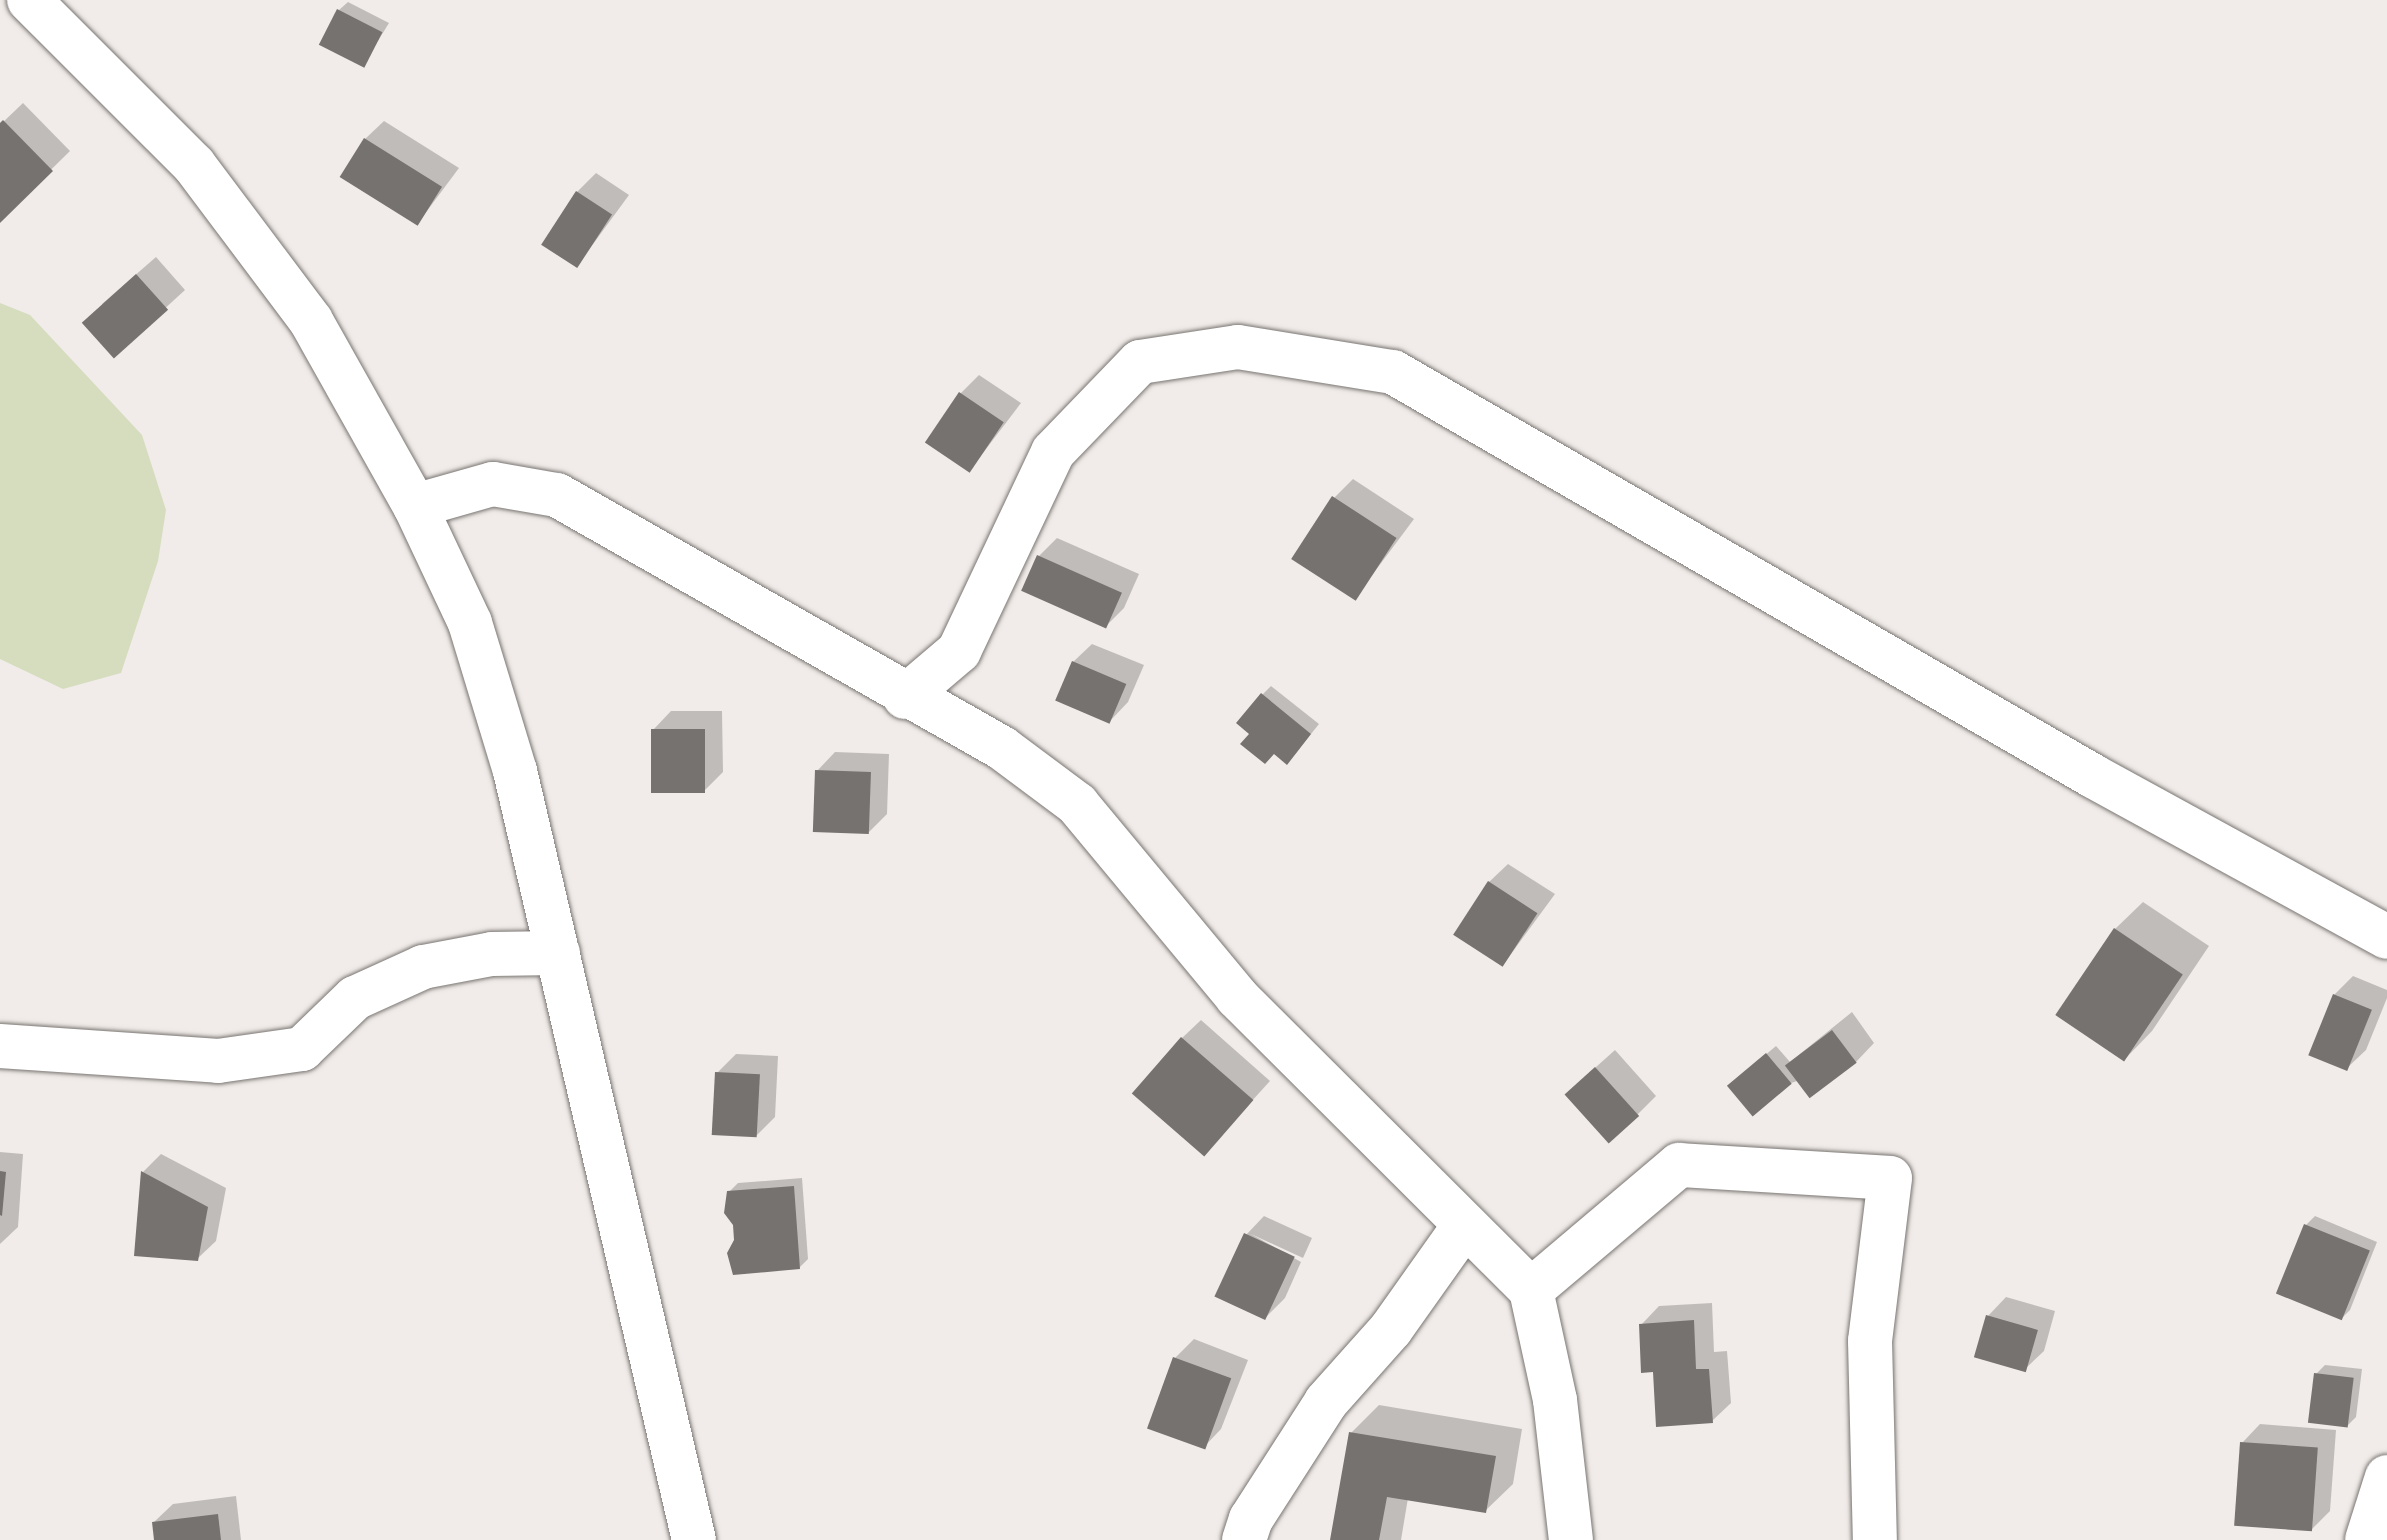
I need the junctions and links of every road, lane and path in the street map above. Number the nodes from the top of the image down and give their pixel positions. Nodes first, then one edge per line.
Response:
1 (29, 0) edge
2 (415, 506) junction
3 (905, 697) junction
4 (2387, 937) edge
5 (558, 953) junction
6 (0, 1046) edge
7 (1464, 1226) junction
8 (1531, 1290) junction
9 (2387, 1477) edge
10 (694, 1540) edge
11 (1244, 1540) edge
12 (1571, 1540) edge
13 (1875, 1540) edge
14 (2367, 1540) edge

1 - 2 street
2 - 3 street
2 - 5 street
3 - 4 street
3 - 7 street
5 - 6 street
5 - 10 street
7 - 8 street
7 - 11 street
8 - 12 street
8 - 13 street
9 - 14 street

